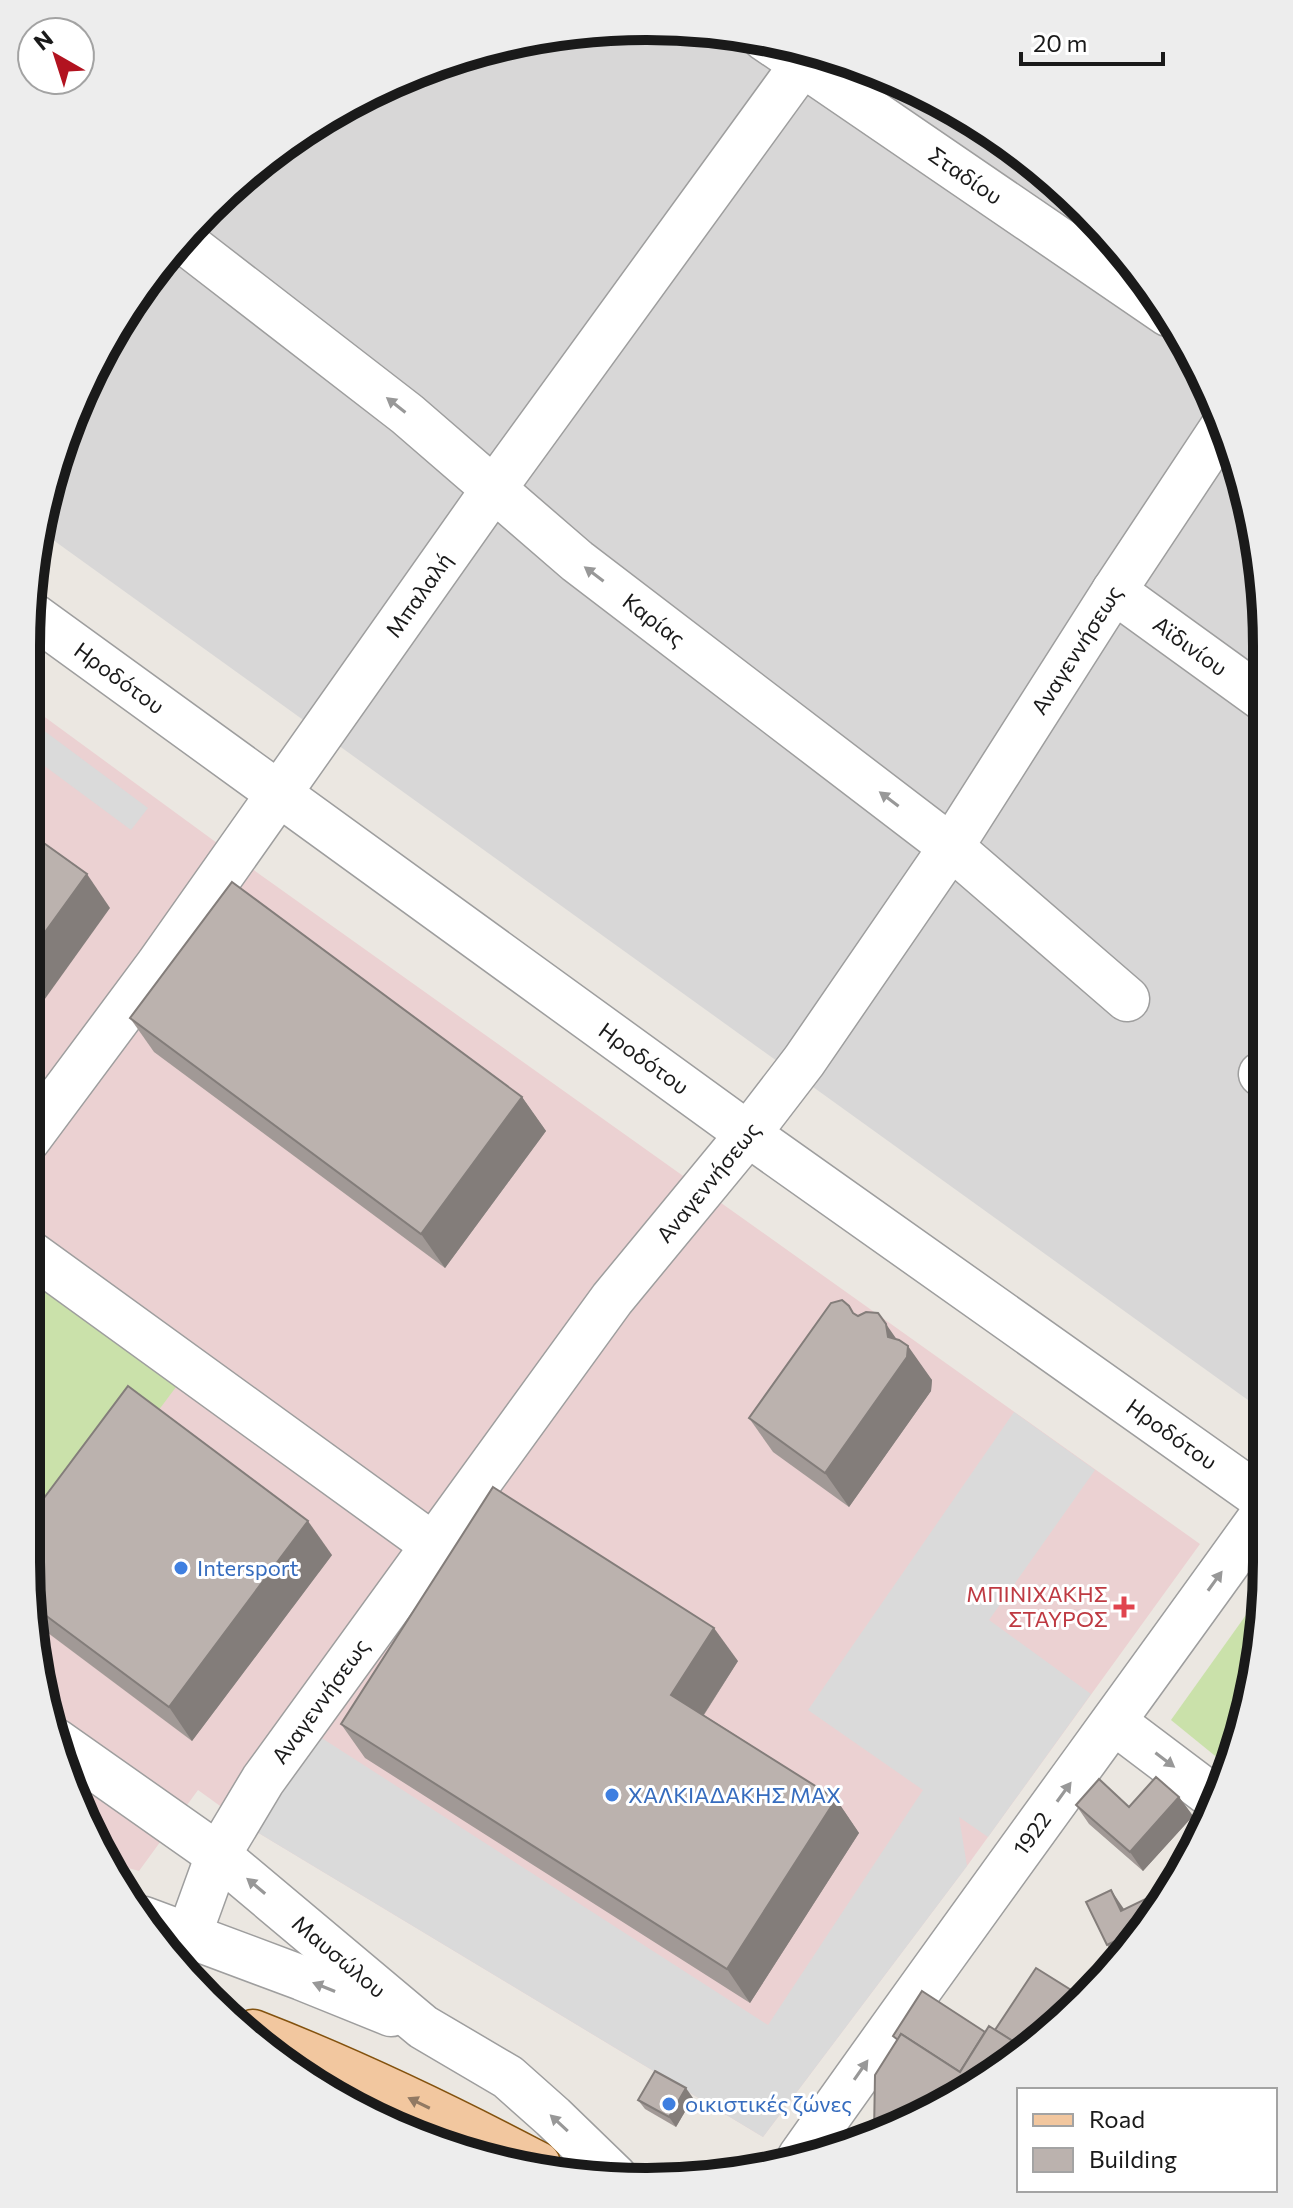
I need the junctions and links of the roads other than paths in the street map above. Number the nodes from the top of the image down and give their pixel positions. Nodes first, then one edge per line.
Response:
1 (805, 61) edge
2 (817, 65) edge
3 (191, 247) edge
4 (1140, 294) edge
5 (1216, 438) edge
6 (493, 490) junction
7 (1114, 591) junction
8 (41, 621) edge
9 (1253, 692) edge
10 (280, 793) junction
11 (951, 847) junction
12 (1127, 999) dead end
13 (40, 1124) edge
14 (748, 1134) junction
15 (40, 1260) edge
16 (1253, 1492) edge
17 (1253, 1528) edge
18 (433, 1545) junction
19 (1114, 1722) junction
20 (71, 1751) edge
21 (1208, 1793) edge
22 (218, 1855) junction
23 (161, 1925) edge
24 (189, 1935) junction
25 (423, 2027) junction
26 (274, 2040) edge
27 (808, 2146) edge
28 (517, 2153) edge
29 (604, 2167) edge

1 - 6 street, Μπαλαλή
2 - 4 street, Σταδίου
6 -> 3 street, Καρίας
5 - 7 street, Αναγεννήσεως
6 - 10 street, Μπαλαλή
11 -> 6 street, Καρίας
7 - 9 street, Αϊδινίου
7 - 11 street, Αναγεννήσεως
8 - 10 street, Ηροδότου
10 - 13 street, Μπαλαλή
10 - 14 street, Ηροδότου
11 - 12 street, Καρίας
11 - 14 street, Αναγεννήσεως
14 - 16 street, Ηροδότου
14 - 18 street, Αναγεννήσεως
15 - 18 street
19 -> 17 street, 1922
18 - 22 street, Αναγεννήσεως
19 -> 21 street
27 -> 19 street, 1922
20 - 22 street, Μαυσώλου
22 - 24 street, Αναγεννήσεως
25 -> 22 street, Μαυσώλου
23 - 24 street
25 -> 24 street
29 -> 25 street, Μαυσώλου
28 -> 26 main road

